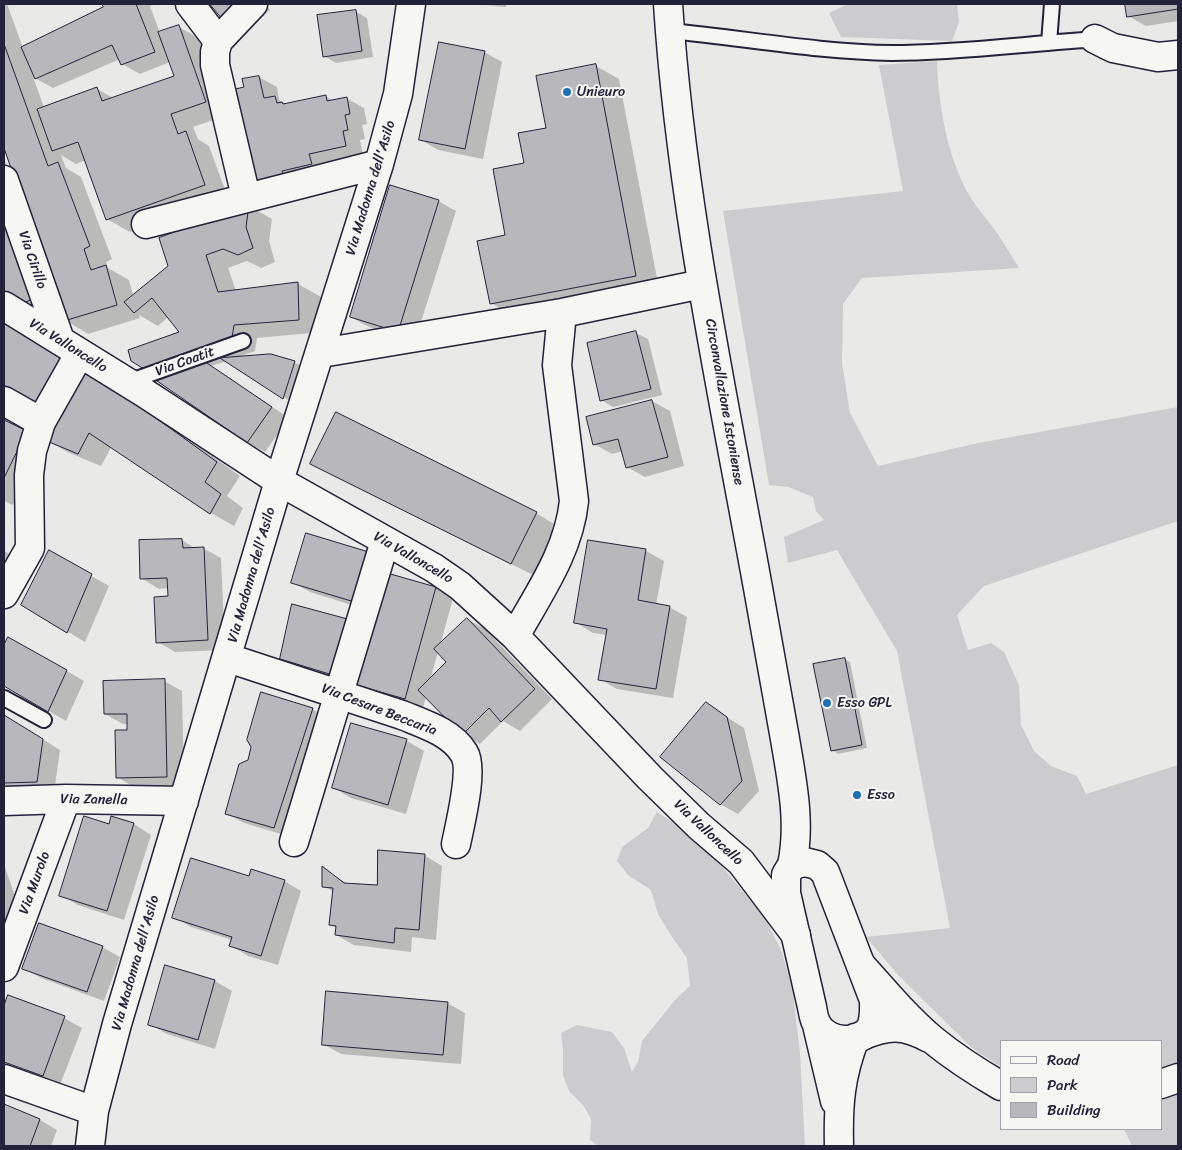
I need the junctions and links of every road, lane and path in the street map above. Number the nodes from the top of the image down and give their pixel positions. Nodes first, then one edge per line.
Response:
1 (190, 4) edge
2 (253, 4) edge
3 (411, 4) edge
4 (668, 4) edge
5 (1052, 4) edge
6 (670, 31) junction
7 (1099, 39) joint
8 (218, 41) junction
9 (1050, 44) junction
10 (1178, 55) edge
11 (379, 164) junction
12 (4, 180) edge
13 (246, 198) junction
14 (146, 224) dead end
15 (702, 284) junction
16 (4, 306) edge
17 (562, 313) junction
18 (243, 341) dead end
19 (70, 347) junction
20 (321, 353) junction
21 (127, 383) junction
22 (4, 401) edge
23 (41, 422) junction
24 (279, 481) junction
25 (385, 541) junction
26 (4, 594) edge
27 (515, 636) junction
28 (228, 658) junction
29 (338, 693) junction
30 (4, 698) edge
31 (44, 720) dead end
32 (794, 798) junction
33 (66, 799) junction
34 (4, 801) edge
35 (184, 801) junction
36 (294, 842) dead end
37 (456, 844) dead end
38 (792, 865) junction
39 (825, 872) junction
40 (796, 935) junction
41 (860, 964) junction
42 (4, 966) edge
43 (817, 1025) junction
44 (858, 1037) junction
45 (932, 1040) junction
46 (4, 1078) edge
47 (1178, 1078) edge
48 (1162, 1084) edge
49 (1000, 1085) edge
50 (94, 1111) junction
51 (838, 1114) junction
52 (90, 1146) edge
53 (839, 1146) edge

1 - 8 street
2 - 8 street
3 - 11 street, Via Madonna dell'Asilo
4 - 6 street, Circonvallazione Istoniense
5 - 9 lane
6 - 9 lane
6 - 15 street, Circonvallazione Istoniense
7 - 9 lane
7 - 10 street
8 - 13 street
11 - 13 street
11 - 20 street, Via Madonna dell'Asilo
12 - 19 street, Via Cirillo
13 - 14 street
15 - 17 street
15 - 32 street, Circonvallazione Istoniense
16 - 19 street, Via Valloncello
17 - 20 street
17 - 27 street
18 - 21 lane, Via Coatit
19 - 21 street, Via Valloncello
19 - 23 street
20 - 24 street, Via Madonna dell'Asilo
21 - 24 street, Via Valloncello
22 - 23 street
23 - 26 street
24 - 25 street, Via Valloncello
24 - 28 street, Via Madonna dell'Asilo
25 - 27 street, Via Valloncello
25 - 29 street
27 - 40 street, Via Valloncello
28 - 29 street, Via Cesare Beccaria
28 - 35 street, Via Madonna dell'Asilo
29 - 36 street
29 - 37 street, Via Cesare Beccaria
30 - 31 lane
32 - 38 street, Circonvallazione Istoniense
32 - 39 street, Circonvallazione Istoniense
33 - 34 street, Via Zanella
33 - 35 street, Via Zanella
33 - 42 street, Via Murolo
35 - 50 street, Via Madonna dell'Asilo
38 - 39 street
38 - 40 street, Circonvallazione Istoniense
39 - 41 street, Circonvallazione Istoniense
40 - 43 street, Circonvallazione Istoniense
41 - 44 street, Circonvallazione Istoniense
41 - 45 street
43 - 44 street
43 - 51 street, Circonvallazione Istoniense
44 - 45 street
44 - 51 street, Circonvallazione Istoniense
45 - 49 street
46 - 50 street
47 - 48 street
50 - 52 street, Via Madonna dell'Asilo
51 - 53 street, Circonvallazione Istoniense

